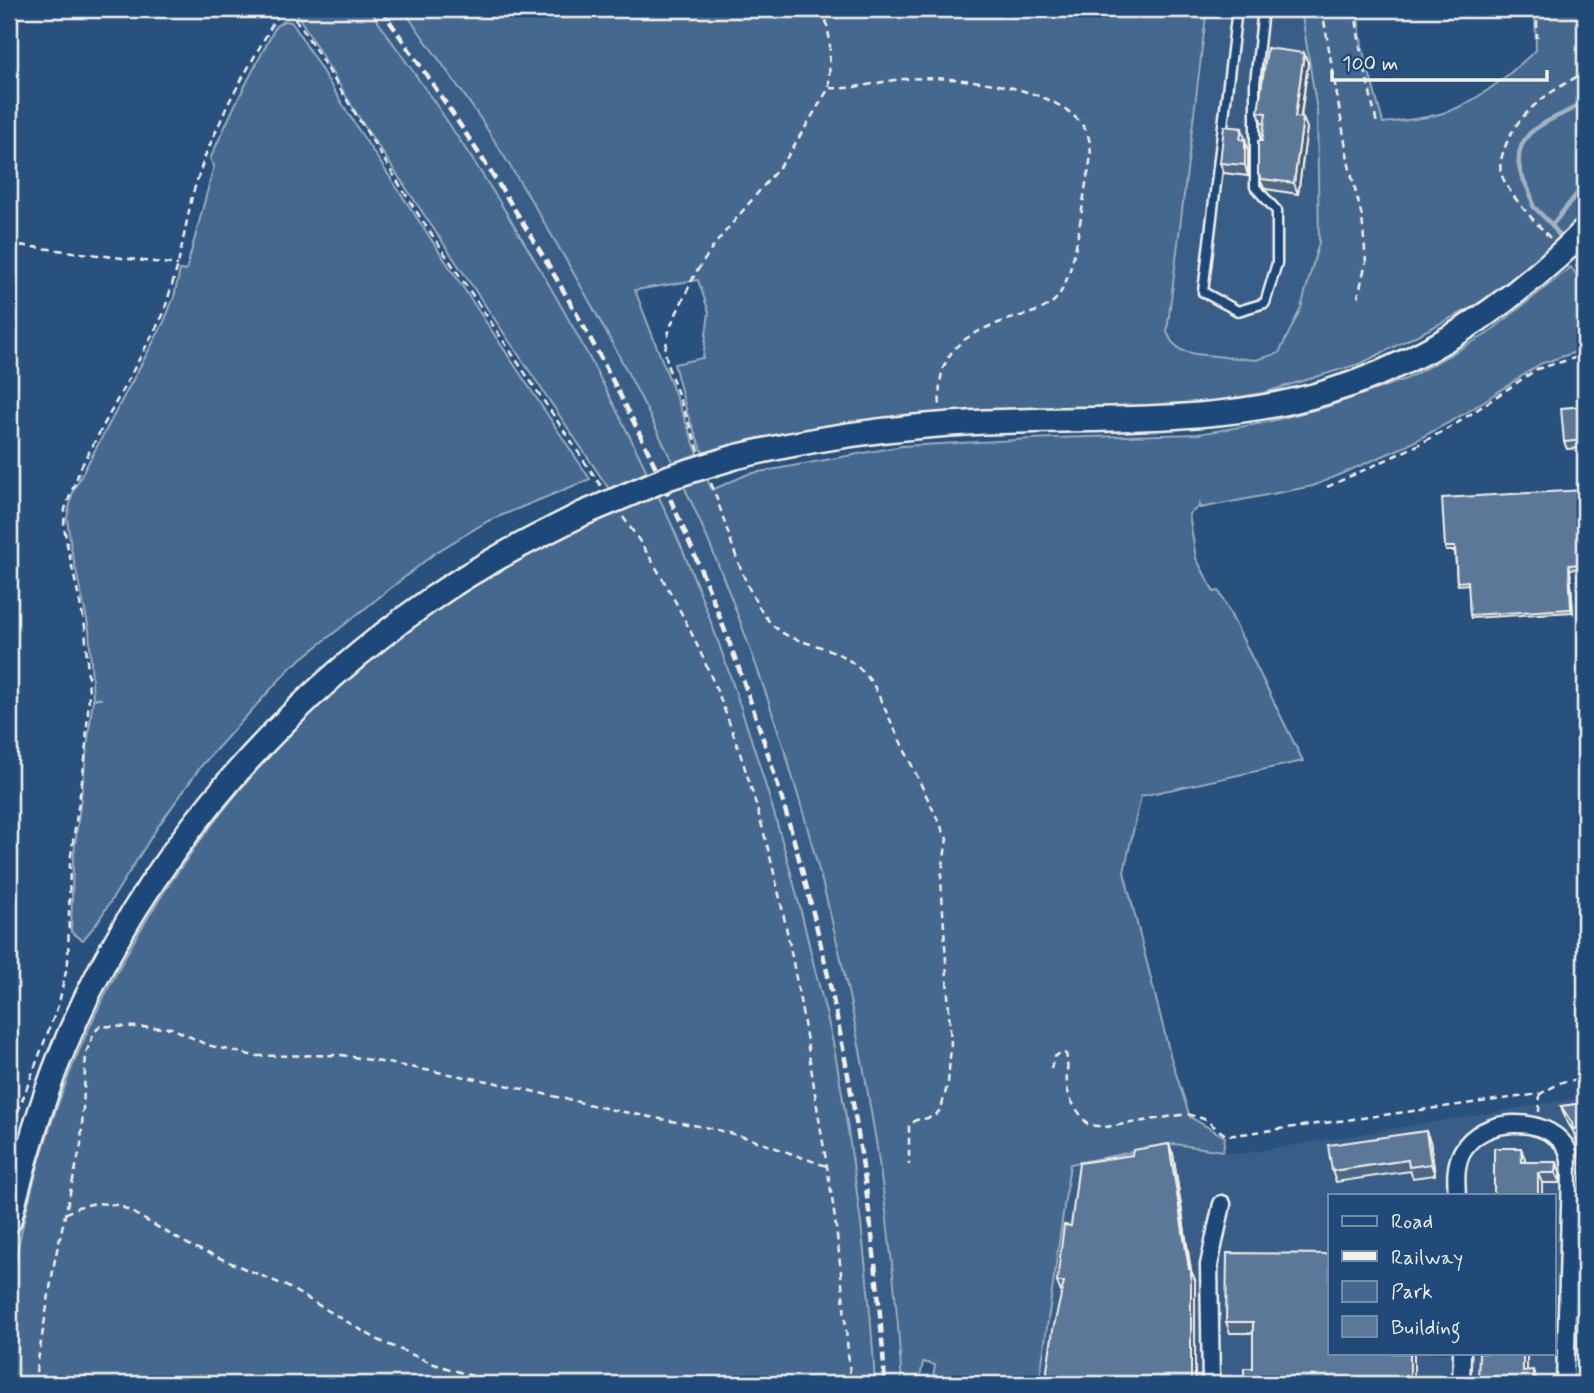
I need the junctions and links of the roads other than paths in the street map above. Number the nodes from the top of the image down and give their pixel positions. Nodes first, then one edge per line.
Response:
1 (1237, 9) edge
2 (1263, 9) edge
3 (1568, 247) edge
4 (1457, 1194) edge
5 (1223, 1204) dead end
6 (9, 1221) edge
7 (1462, 1354) edge
8 (1211, 1384) edge
9 (1461, 1384) edge
10 (1565, 1384) edge

1 - 2 lane
3 - 6 main road, bridge
4 - 10 street
5 - 8 street
7 - 9 street

